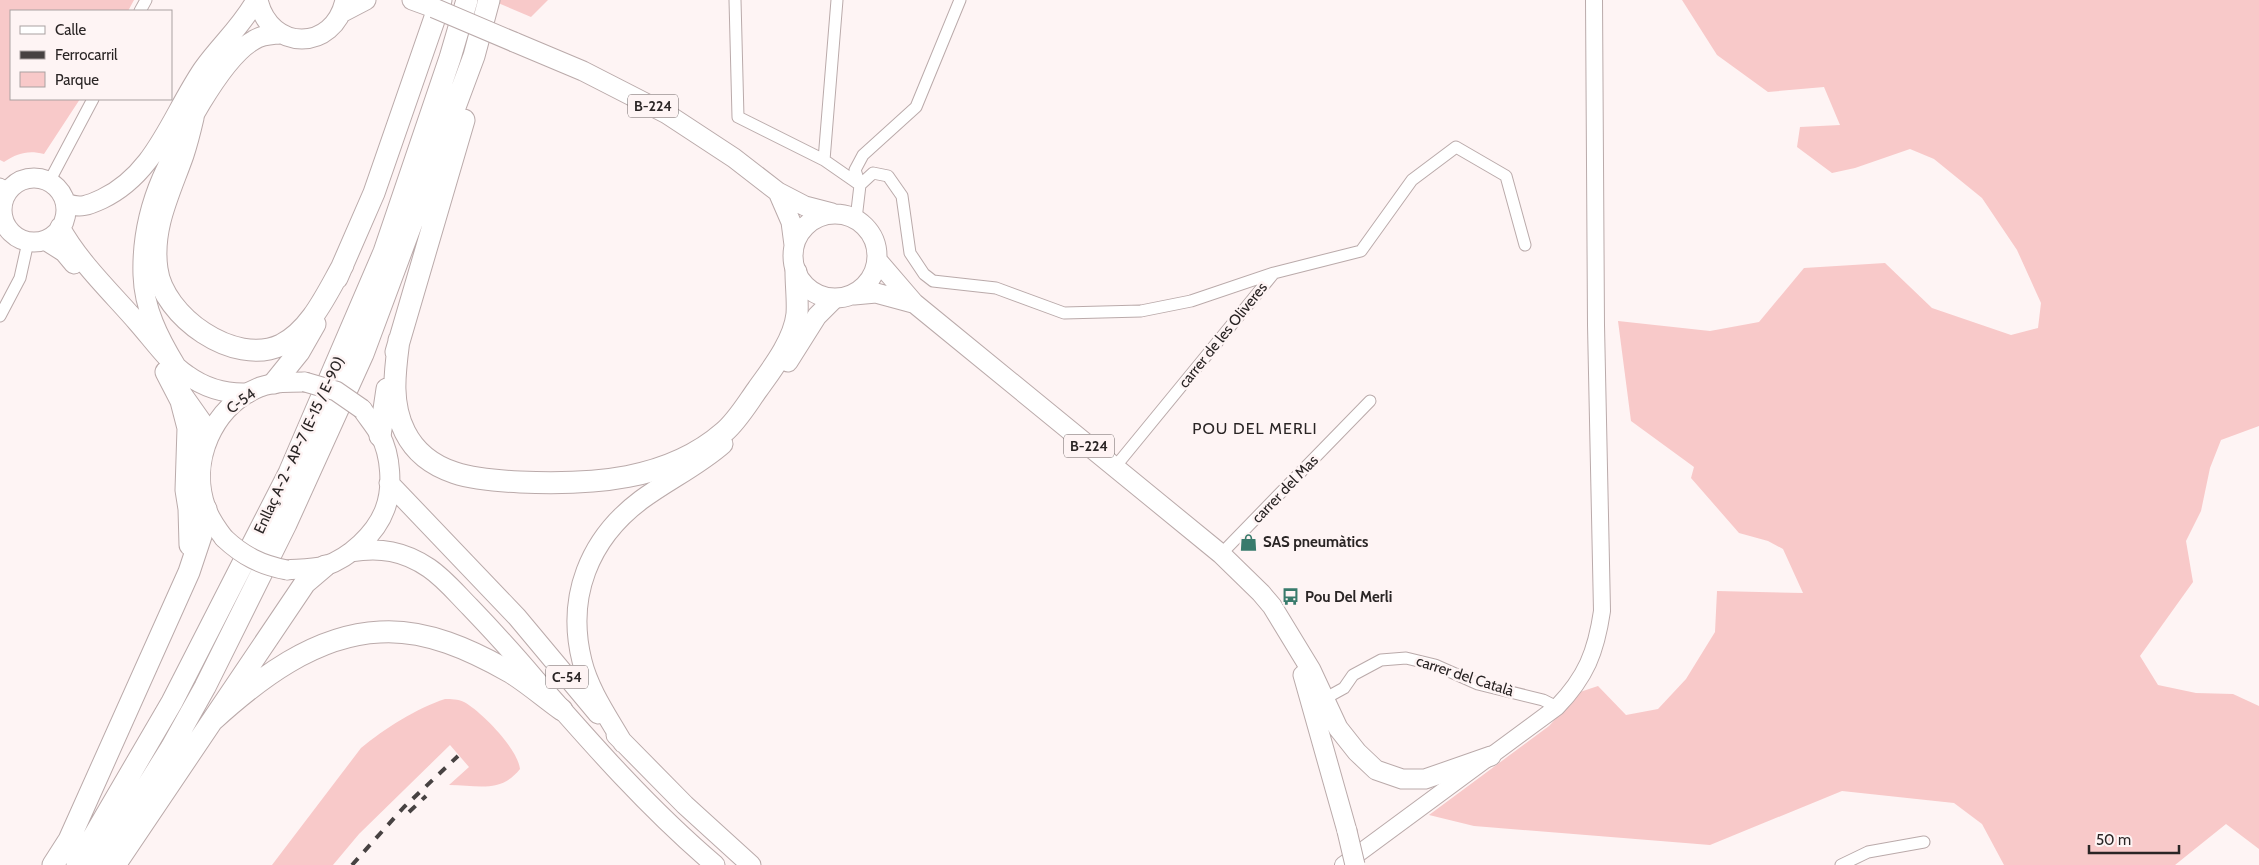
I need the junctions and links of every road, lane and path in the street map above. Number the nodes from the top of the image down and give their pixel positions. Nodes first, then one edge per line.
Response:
1 (257, 0) edge
2 (366, 0) edge
3 (412, 0) edge
4 (468, 0) edge
5 (489, 0) edge
6 (500, 0) edge
7 (735, 0) edge
8 (837, 0) edge
9 (960, 0) edge
10 (1594, 0) edge
11 (437, 4) edge
12 (344, 6) edge
13 (280, 34) junction
14 (92, 100) edge
15 (193, 118) junction
16 (824, 160) junction
17 (49, 182) junction
18 (860, 185) junction
19 (3, 192) edge
20 (778, 192) junction
21 (66, 203) junction
22 (832, 213) junction
23 (856, 219) junction
24 (60, 227) junction
25 (36, 241) junction
26 (794, 245) junction
27 (1525, 245) dead end
28 (878, 260) junction
29 (343, 265) junction
30 (796, 272) junction
31 (1274, 273) junction
32 (854, 294) junction
33 (834, 299) junction
34 (914, 304) junction
35 (0, 316) edge
36 (399, 340) junction
37 (171, 369) junction
38 (274, 383) junction
39 (248, 393) junction
40 (1370, 401) dead end
41 (380, 436) junction
42 (207, 438) junction
43 (1115, 467) junction
44 (389, 483) junction
45 (206, 509) junction
46 (351, 552) junction
47 (1220, 554) junction
48 (325, 566) junction
49 (189, 572) junction
50 (1293, 643) junction
51 (1324, 699) junction
52 (1557, 707) junction
53 (562, 710) junction
54 (212, 721) junction
55 (623, 743) junction
56 (1491, 756) junction
57 (1924, 842) dead end
58 (1360, 857) edge
59 (53, 865) edge
60 (77, 865) edge
61 (98, 865) edge
62 (115, 865) edge
63 (715, 865) edge
64 (751, 865) edge
65 (1343, 865) edge
66 (1842, 865) edge

1 - 13 main road
1 - 21 main road
2 - 12 main road
3 - 11 main road, B-224
4 - 60 highway, Enllaç A-2 - AP-7 (E-15 / E-90)
5 - 61 highway, Enllaç A-2 - AP-7 (E-15 / E-90)
6 - 36 highway
7 - 16 street
8 - 16 street
9 - 18 street
10 - 52 main road
11 - 20 main road, B-224, bridge
11 - 29 highway
12 - 13 main road
13 - 15 main road
14 - 17 street
15 - 29 highway
15 - 37 main road
16 - 18 street
17 - 19 main road
17 - 21 main road
18 - 23 street
18 - 31 street
19 - 25 main road
20 - 22 main road, B-224
20 - 26 main road, B-224
21 - 24 main road
22 - 23 main road, B-224
22 - 26 main road
23 - 28 main road, B-224
24 - 25 main road
24 - 37 main road
25 - 35 street
25 - 37 main road
26 - 30 main road, B-224
27 - 31 street, carrer de les Oliveres
28 - 32 main road
28 - 34 main road, B-224
29 - 38 highway
30 - 33 main road
30 - 36 highway
31 - 43 street, carrer de les Oliveres
32 - 33 main road, B-224
32 - 34 main road, B-224
33 - 55 main road
34 - 43 main road, B-224
36 - 41 highway
37 - 39 main road
37 - 42 main road
37 - 49 highway
38 - 39 main road, C-54 / C-54
38 - 41 main road, C-54 / C-54, bridge
39 - 42 main road, C-54 / C-54
40 - 47 street, carrer del Mas
41 - 44 main road, C-54 / C-54
42 - 45 main road, C-54 / C-54
43 - 47 main road, B-224
44 - 46 main road, C-54 / C-54
44 - 55 main road, C-54
45 - 48 main road, C-54 / C-54, bridge
45 - 49 highway
46 - 48 main road, C-54 / C-54
46 - 53 main road, C-54 / C-54
47 - 50 main road, B-224
48 - 54 highway
49 - 59 highway
50 - 51 main road
50 - 58 main road, B-224, bridge
51 - 52 street, carrer del Català
51 - 56 main road
52 - 56 main road
53 - 54 highway
53 - 63 main road, C-54 / C-54
54 - 62 highway
55 - 64 main road, C-54
56 - 58 main road
57 - 66 street
58 - 65 main road

